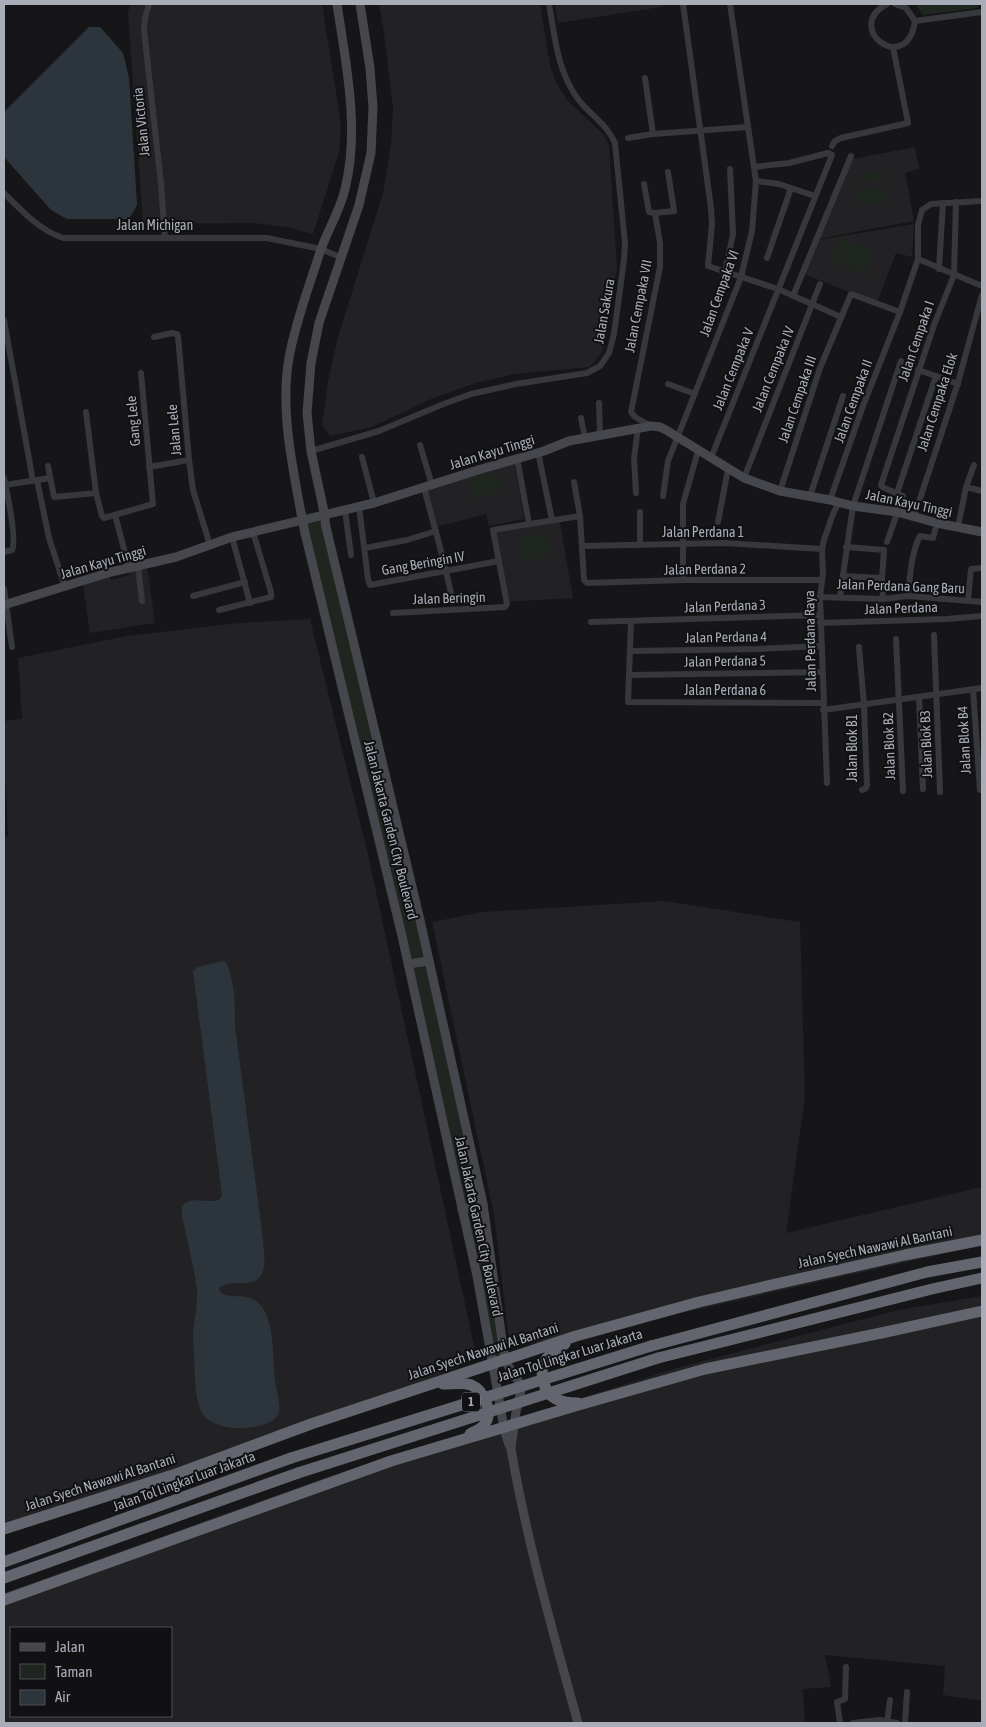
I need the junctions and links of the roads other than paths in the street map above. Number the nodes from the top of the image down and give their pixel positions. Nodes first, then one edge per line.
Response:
1 (149, 4) edge
2 (337, 4) edge
3 (360, 4) edge
4 (549, 4) edge
5 (683, 4) edge
6 (730, 4) edge
7 (887, 4) edge
8 (895, 4) edge
9 (982, 12) edge
10 (915, 21) junction
11 (893, 47) junction
12 (645, 78) dead end
13 (748, 127) junction
14 (701, 131) junction
15 (653, 134) junction
16 (628, 138) dead end
17 (832, 146) dead end
18 (851, 156) dead end
19 (754, 166) junction
20 (730, 170) dead end
21 (668, 172) dead end
22 (756, 181) junction
23 (644, 184) dead end
24 (791, 188) junction
25 (4, 194) edge
26 (815, 196) junction
27 (982, 201) edge
28 (956, 202) junction
29 (943, 203) junction
30 (655, 214) junction
31 (164, 238) junction
32 (321, 249) junction
33 (342, 258) junction
34 (767, 258) dead end
35 (918, 259) junction
36 (939, 269) junction
37 (725, 272) junction
38 (954, 275) junction
39 (741, 277) junction
40 (820, 284) dead end
41 (982, 284) edge
42 (778, 289) junction
43 (982, 295) edge
44 (793, 296) junction
45 (812, 305) junction
46 (900, 312) junction
47 (841, 317) junction
48 (4, 320) edge
49 (154, 337) dead end
50 (901, 361) dead end
51 (918, 370) junction
52 (141, 373) dead end
53 (936, 376) junction
54 (668, 384) dead end
55 (958, 384) junction
56 (695, 394) junction
57 (844, 396) dead end
58 (599, 403) dead end
59 (86, 412) dead end
60 (581, 418) dead end
61 (651, 426) junction
62 (638, 427) junction
63 (600, 435) junction
64 (677, 437) junction
65 (584, 438) junction
66 (420, 445) dead end
67 (698, 451) junction
68 (311, 452) junction
69 (538, 452) junction
70 (362, 457) dead end
71 (517, 458) junction
72 (711, 458) junction
73 (188, 460) junction
74 (974, 465) dead end
75 (48, 466) dead end
76 (149, 467) junction
77 (728, 469) junction
78 (50, 478) junction
79 (744, 478) junction
80 (35, 480) junction
81 (574, 482) dead end
82 (5, 485) edge
83 (428, 486) junction
84 (966, 487) junction
85 (780, 491) junction
86 (982, 491) edge
87 (96, 493) junction
88 (636, 493) dead end
89 (897, 493) junction
90 (663, 496) dead end
91 (810, 496) junction
92 (835, 501) junction
93 (374, 503) junction
94 (359, 506) junction
95 (853, 506) junction
96 (345, 510) junction
97 (640, 512) dead end
98 (897, 512) junction
99 (115, 515) junction
100 (580, 516) junction
101 (914, 517) junction
102 (552, 520) junction
103 (718, 522) dead end
104 (937, 522) junction
105 (529, 524) junction
106 (958, 527) junction
107 (436, 531) junction
108 (254, 532) junction
109 (982, 532) edge
110 (232, 537) junction
111 (887, 542) dead end
112 (682, 544) junction
113 (210, 545) junction
114 (640, 545) junction
115 (582, 546) junction
116 (846, 547) junction
117 (365, 548) junction
118 (822, 549) junction
119 (4, 552) edge
120 (351, 555) dead end
121 (499, 561) junction
122 (133, 567) junction
123 (982, 568) edge
124 (447, 572) junction
125 (843, 576) junction
126 (882, 578) junction
127 (683, 580) junction
128 (822, 580) junction
129 (245, 582) junction
130 (65, 587) junction
131 (4, 589) edge
132 (451, 594) dead end
133 (193, 596) dead end
134 (820, 596) junction
135 (840, 596) junction
136 (908, 596) junction
137 (883, 599) junction
138 (968, 600) junction
139 (142, 601) dead end
140 (982, 602) edge
141 (250, 603) junction
142 (5, 605) edge
143 (219, 610) dead end
144 (393, 613) dead end
145 (820, 616) junction
146 (982, 616) edge
147 (630, 621) junction
148 (591, 622) dead end
149 (820, 623) junction
150 (934, 636) dead end
151 (896, 639) dead end
152 (822, 646) junction
153 (859, 647) dead end
154 (12, 648) dead end
155 (630, 651) junction
156 (822, 672) junction
157 (629, 674) junction
158 (982, 688) edge
159 (973, 689) junction
160 (938, 694) junction
161 (919, 697) junction
162 (899, 700) junction
163 (864, 705) junction
164 (824, 706) junction
165 (827, 783) dead end
166 (923, 788) dead end
167 (862, 790) dead end
168 (980, 790) dead end
169 (903, 791) dead end
170 (940, 792) dead end
171 (429, 961) junction
172 (408, 964) junction
173 (483, 1204) junction
174 (462, 1209) junction
175 (982, 1240) edge
176 (982, 1262) edge
177 (982, 1278) edge
178 (982, 1310) edge
179 (576, 1336) junction
180 (505, 1361) junction
181 (492, 1364) junction
182 (427, 1385) junction
183 (589, 1403) junction
184 (509, 1427) junction
185 (446, 1446) junction
186 (4, 1529) edge
187 (4, 1562) edge
188 (4, 1578) edge
189 (4, 1600) edge
190 (846, 1667) dead end
191 (907, 1692) dead end
192 (890, 1700) dead end
193 (887, 1722) edge
194 (578, 1723) edge
195 (840, 1723) edge
196 (853, 1723) edge
197 (897, 1723) edge
198 (905, 1723) edge

1 - 31 street, Jalan Victoria
2 - 32 street, Jalan Jakarta Garden City Boulevard
3 - 33 street, Jalan Jakarta Garden City Boulevard
4 - 68 street, Jalan Sakura
5 - 14 street
6 - 13 street, Jalan Cempaka VI
7 - 11 street
8 - 10 street
9 - 10 street
10 - 11 street
11 - 17 street
12 - 15 street
13 - 14 street
13 - 19 street, Jalan Cempaka VI
14 - 15 street
14 - 37 street
15 - 16 street
18 - 44 street
19 - 22 street, Jalan Cempaka VI
19 - 26 street, Jalan Cempaka V
20 - 37 street
21 - 30 street
22 - 24 street
22 - 39 street, Jalan Cempaka VI
23 - 30 street, Jalan Cempaka VII
24 - 26 street
24 - 34 street
25 - 31 street, Jalan Michigan
26 - 42 street, Jalan Cempaka V
27 - 28 street
28 - 29 street, Jalan Cempaka II
28 - 38 street, Jalan Cempaka I
29 - 35 street, Jalan Cempaka II
29 - 36 street
30 - 61 street, Jalan Cempaka VII
31 - 32 street, Jalan Michigan
32 - 33 street, Jalan Michigan
32 - 172 street, Jalan Jakarta Garden City Boulevard, bridge
33 - 68 street, Jalan Jakarta Garden City Boulevard
35 - 36 street
35 - 46 street, Jalan Cempaka II
36 - 38 street
37 - 39 street
38 - 41 street
38 - 51 street, Jalan Cempaka I
39 - 42 street
39 - 56 street, Jalan Cempaka VI
40 - 45 street, Jalan Cempaka IV
42 - 44 street
42 - 72 street, Jalan Cempaka V
43 - 55 street, Jalan Cempaka Elok
44 - 45 street
45 - 47 street
45 - 79 street, Jalan Cempaka IV
46 - 47 street, Jalan Cempaka III
46 - 92 street, Jalan Cempaka II
47 - 85 street, Jalan Cempaka III
48 - 80 street
49 - 73 street, Jalan Lele
50 - 95 street
51 - 53 street
51 - 89 street, Jalan Cempaka I
52 - 76 street, Gang Lele
53 - 55 street
53 - 89 street
54 - 56 street
55 - 101 street, Jalan Cempaka Elok
56 - 64 street, Jalan Cempaka VI
57 - 91 street
58 - 63 street
59 - 87 street
60 - 65 street
61 - 62 street, Jalan Kayu Tinggi
61 - 64 street, Jalan Kayu Tinggi
62 - 63 street, Jalan Kayu Tinggi
62 - 88 street
63 - 65 street, Jalan Kayu Tinggi
64 - 67 street, Jalan Kayu Tinggi
64 - 90 street, Jalan Cempaka VI
65 - 69 street, Jalan Kayu Tinggi
66 - 83 street
67 - 72 street, Jalan Kayu Tinggi
67 - 112 street
68 - 171 street, Jalan Jakarta Garden City Boulevard, bridge
69 - 71 street, Jalan Kayu Tinggi
69 - 102 street
70 - 93 street
71 - 83 street, Jalan Kayu Tinggi
71 - 105 street
72 - 77 street, Jalan Kayu Tinggi
73 - 76 street
73 - 113 street, Jalan Lele
74 - 84 street
75 - 78 street
76 - 99 street, Gang Lele
77 - 79 street, Jalan Kayu Tinggi
77 - 103 street
78 - 80 street
78 - 87 street
79 - 85 street, Jalan Kayu Tinggi
80 - 82 street
80 - 130 street
81 - 100 street
82 - 119 street
83 - 93 street, Jalan Kayu Tinggi
83 - 107 street
84 - 86 street
84 - 106 street
85 - 91 street, Jalan Kayu Tinggi
87 - 99 street
89 - 98 street
91 - 92 street, Jalan Kayu Tinggi
92 - 95 street, Jalan Kayu Tinggi
92 - 118 street, Jalan Perdana Raya
93 - 94 street, Jalan Kayu Tinggi
94 - 96 street, Jalan Kayu Tinggi
94 - 117 street, Gang Beringin IV
95 - 98 street, Jalan Kayu Tinggi
95 - 116 street
96 - 108 street, Jalan Kayu Tinggi
96 - 120 street
97 - 114 street
98 - 101 street, Jalan Kayu Tinggi
98 - 111 street
99 - 122 street
100 - 102 street
100 - 115 street
101 - 104 street, Jalan Kayu Tinggi
102 - 105 street
104 - 106 street, Jalan Kayu Tinggi
104 - 136 street
105 - 121 street
106 - 109 street, Jalan Kayu Tinggi
107 - 117 street
107 - 124 street
108 - 110 street, Jalan Kayu Tinggi
108 - 141 street
110 - 113 street, Jalan Kayu Tinggi
110 - 129 street
112 - 114 street, Jalan Perdana 1
112 - 118 street, Jalan Perdana 1
112 - 127 street
113 - 122 street, Jalan Kayu Tinggi
114 - 115 street, Jalan Perdana 1
115 - 127 street, Jalan Perdana 2
116 - 125 street
116 - 126 street
117 - 124 street, Gang Beringin IV
118 - 128 street, Jalan Perdana Raya
121 - 124 street, Gang Beringin IV
121 - 144 street, Jalan Beringin
122 - 130 street, Jalan Kayu Tinggi
122 - 139 street
123 - 138 street
124 - 132 street
125 - 126 street
125 - 135 street
126 - 137 street
127 - 128 street, Jalan Perdana 2
128 - 134 street, Jalan Perdana Raya
129 - 133 street
129 - 141 street
130 - 142 street, Jalan Kayu Tinggi
131 - 142 street
134 - 135 street, Jalan Perdana Gang Baru
134 - 145 street, Jalan Perdana Raya
135 - 137 street, Jalan Perdana Gang Baru
136 - 137 street, Jalan Perdana Gang Baru
136 - 138 street, Jalan Perdana Gang Baru
138 - 140 street, Jalan Perdana Gang Baru
141 - 143 street
142 - 154 street
145 - 147 street, Jalan Perdana 3
145 - 149 street, Jalan Perdana Raya
146 - 149 street, Jalan Perdana
147 - 148 street, Jalan Perdana 3
147 - 155 street
149 - 152 street, Jalan Perdana Raya
150 - 160 street, Jalan Blok B3
151 - 162 street, Jalan Blok B2
152 - 155 street, Jalan Perdana 4
152 - 156 street, Jalan Perdana Raya
153 - 163 street, Jalan Blok B1
155 - 157 street
156 - 157 street, Jalan Perdana 5
156 - 164 street, Jalan Perdana Raya
157 - 164 street, Jalan Perdana 6
158 - 159 street, Jalan Perdana 6
159 - 160 street, Jalan Perdana 6
159 - 168 street, Jalan Blok B4
160 - 161 street, Jalan Perdana 6
160 - 170 street, Jalan Blok B3
161 - 162 street, Jalan Perdana 6
161 - 166 street
162 - 163 street, Jalan Perdana 6
162 - 169 street, Jalan Blok B2
163 - 164 street, Jalan Perdana 6
163 - 167 street, Jalan Blok B1
164 - 165 street, Jalan Perdana Raya
171 - 172 street
171 - 173 street, Jalan Jakarta Garden City Boulevard
172 - 174 street, Jalan Jakarta Garden City Boulevard
173 - 174 street
173 - 180 street, Jalan Jakarta Garden City Boulevard
174 - 181 street, Jalan Jakarta Garden City Boulevard
175 - 179 highway, Jalan Syech Nawawi Al Bantani
176 - 187 highway, Jalan Tol Lingkar Luar Jakarta / 1, bridge
177 - 188 highway, 1, bridge
178 - 183 highway
179 - 180 highway, Jalan Syech Nawawi Al Bantani
179 - 183 highway
180 - 181 highway, Jalan Syech Nawawi Al Bantani
180 - 184 street, Jalan Jakarta Garden City Boulevard
181 - 182 highway, Jalan Syech Nawawi Al Bantani
181 - 184 street, Jalan Jakarta Garden City Boulevard
182 - 185 highway
182 - 186 highway, Jalan Syech Nawawi Al Bantani
183 - 184 highway
184 - 185 highway
184 - 194 street, Jalan Jakarta Garden City Boulevard
185 - 189 highway
190 - 195 street
191 - 198 street
192 - 193 street
193 - 196 street
193 - 197 street

